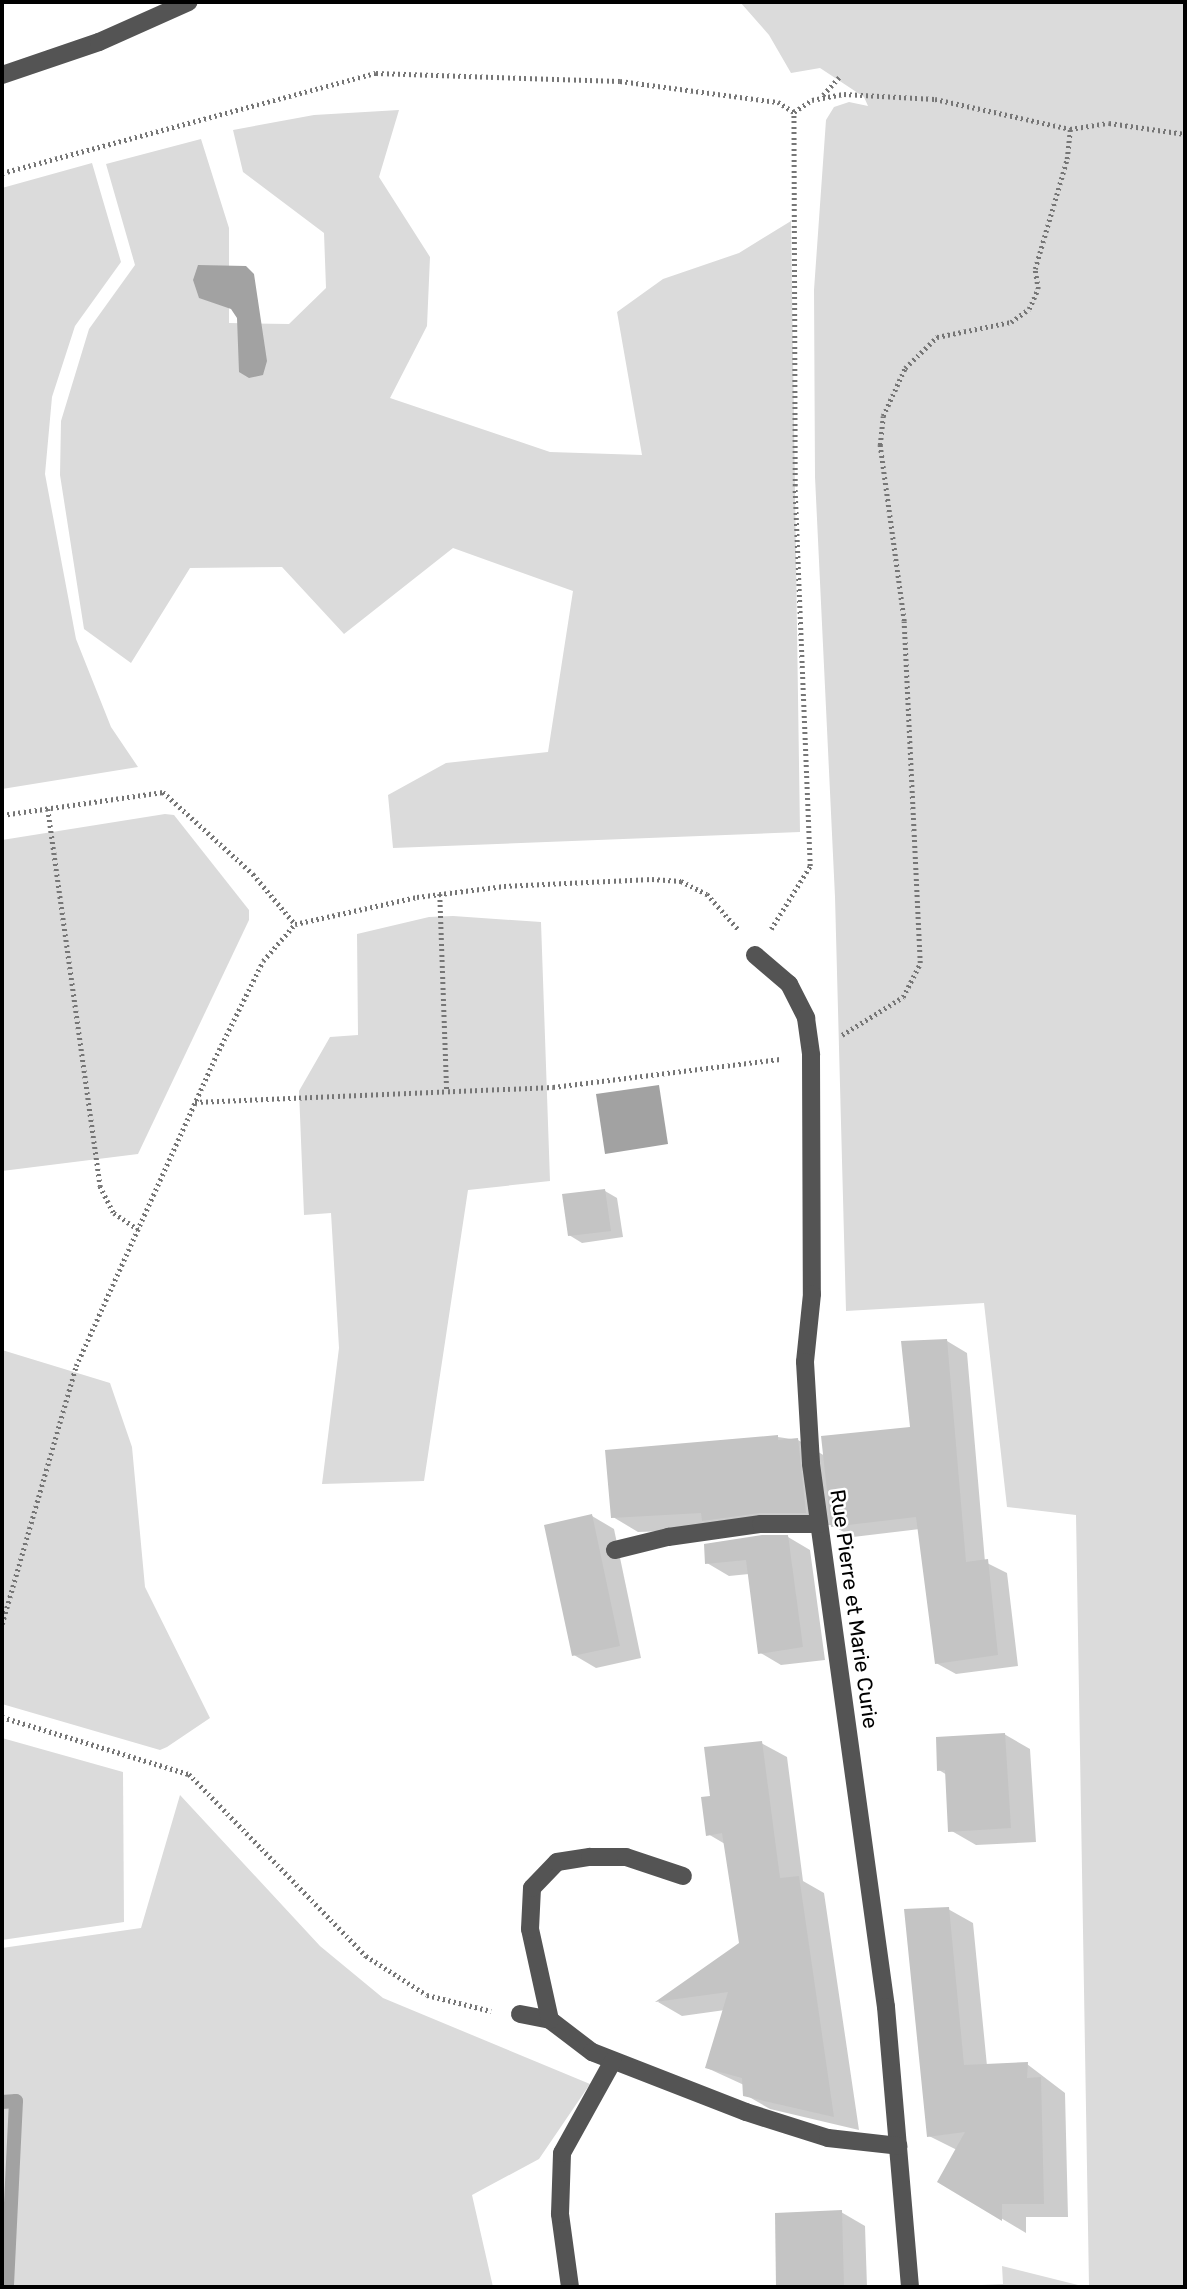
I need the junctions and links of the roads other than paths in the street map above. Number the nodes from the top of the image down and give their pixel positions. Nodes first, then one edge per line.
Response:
1 (189, 2) edge
2 (2, 75) edge
3 (755, 955) road end
4 (819, 1524) junction
5 (615, 1550) dead end
6 (683, 1876) dead end
7 (520, 2014) road end
8 (550, 2020) junction
9 (613, 2061) junction
10 (899, 2146) junction
11 (570, 2287) edge
12 (910, 2287) edge

1 - 2 street
3 - 4 street, Rue Pierre et Marie Curie
4 - 5 street
4 - 10 street, Rue Pierre et Marie Curie
6 - 8 street
7 - 8 street
8 - 9 street
9 - 10 street
9 - 11 street
10 - 12 street, Rue Pierre et Marie Curie

